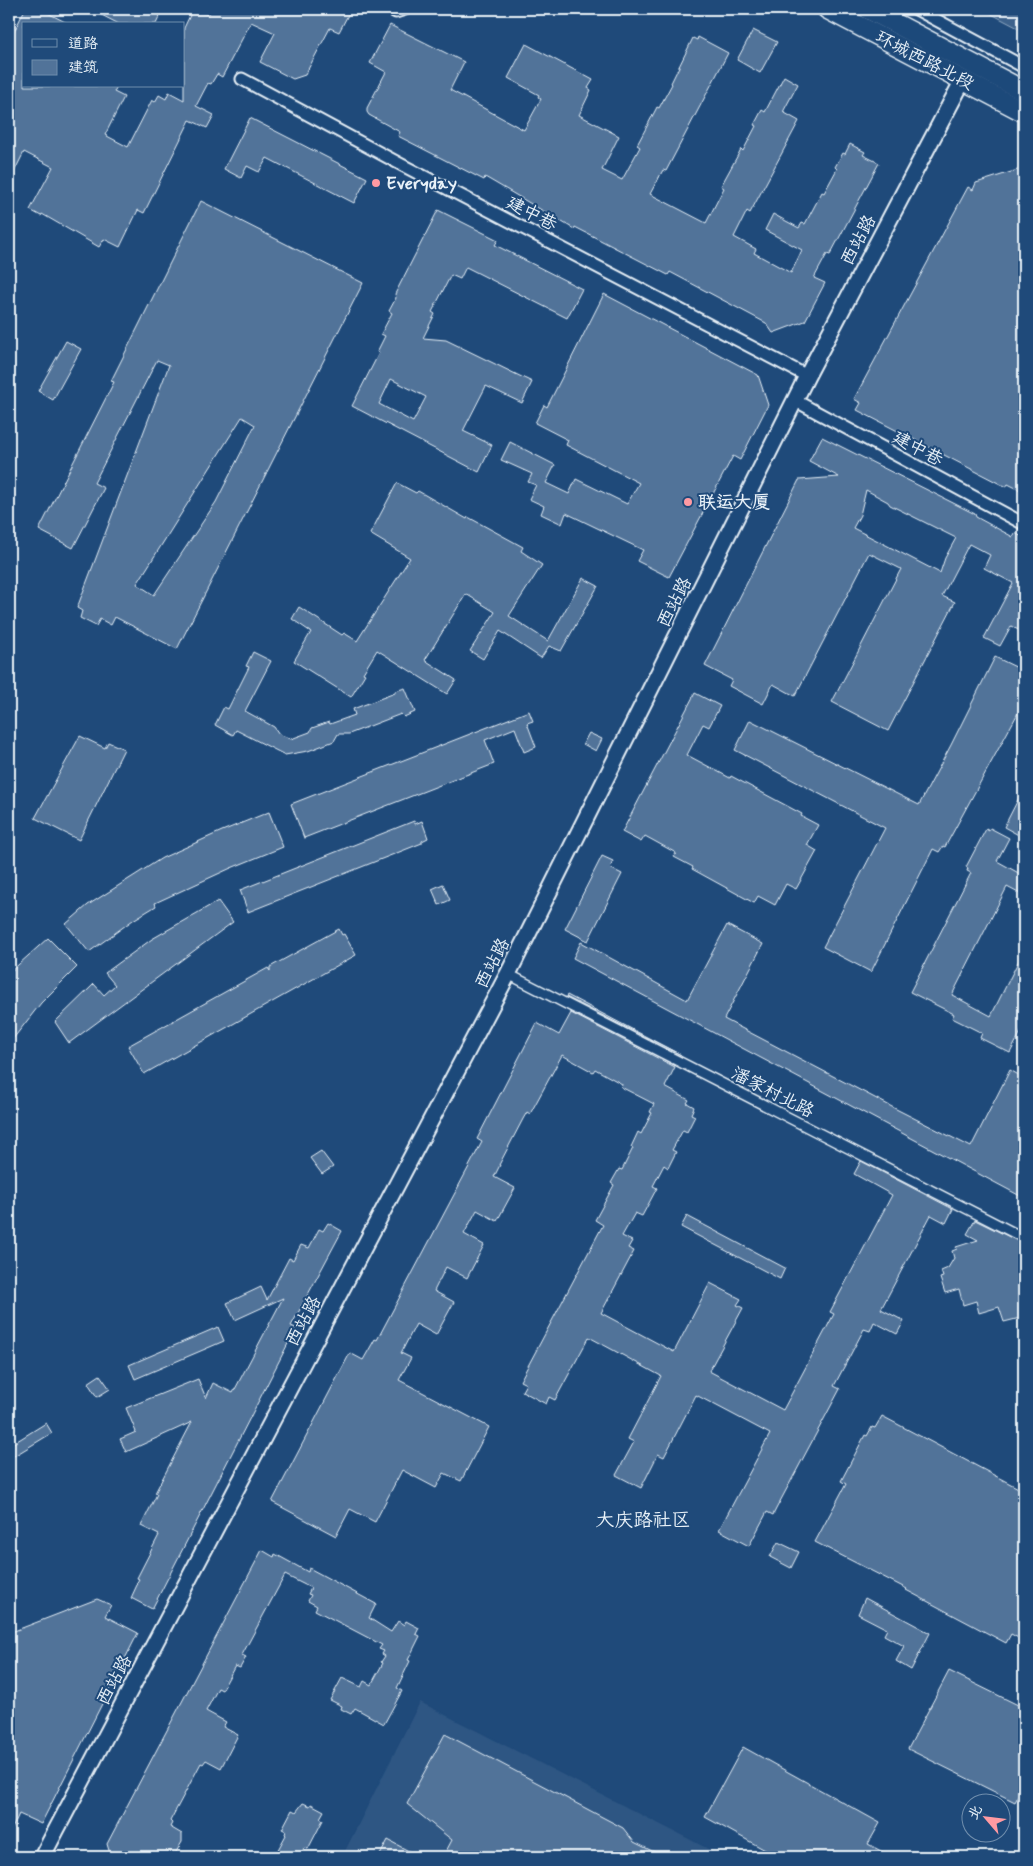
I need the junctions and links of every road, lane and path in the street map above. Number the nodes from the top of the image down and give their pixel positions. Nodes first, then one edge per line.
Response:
1 (391, 9) edge
2 (405, 9) edge
3 (826, 9) edge
4 (868, 9) edge
5 (916, 9) edge
6 (1024, 67) edge
7 (990, 73) junction
8 (242, 79) dead end
9 (963, 80) junction
10 (1024, 83) edge
11 (1024, 91) edge
12 (1024, 112) edge
13 (808, 376) junction
14 (796, 401) junction
15 (1024, 524) edge
16 (508, 974) junction
17 (1024, 1238) edge
18 (42, 1857) edge

1 - 2 street
3 - 9 main road, 环城西路北段
4 - 7 main road, 环城西路北段
5 - 6 street
7 - 10 main road, 环城西路北段
7 - 11 main road, 环城西路北段
8 - 13 street, 建中巷
9 - 12 main road, 环城西路北段
9 - 13 street, 西站路
13 - 14 street, 西站路
14 - 15 street, 建中巷
14 - 16 street, 西站路
16 - 17 street, 潘家村北路
16 - 18 street, 西站路

